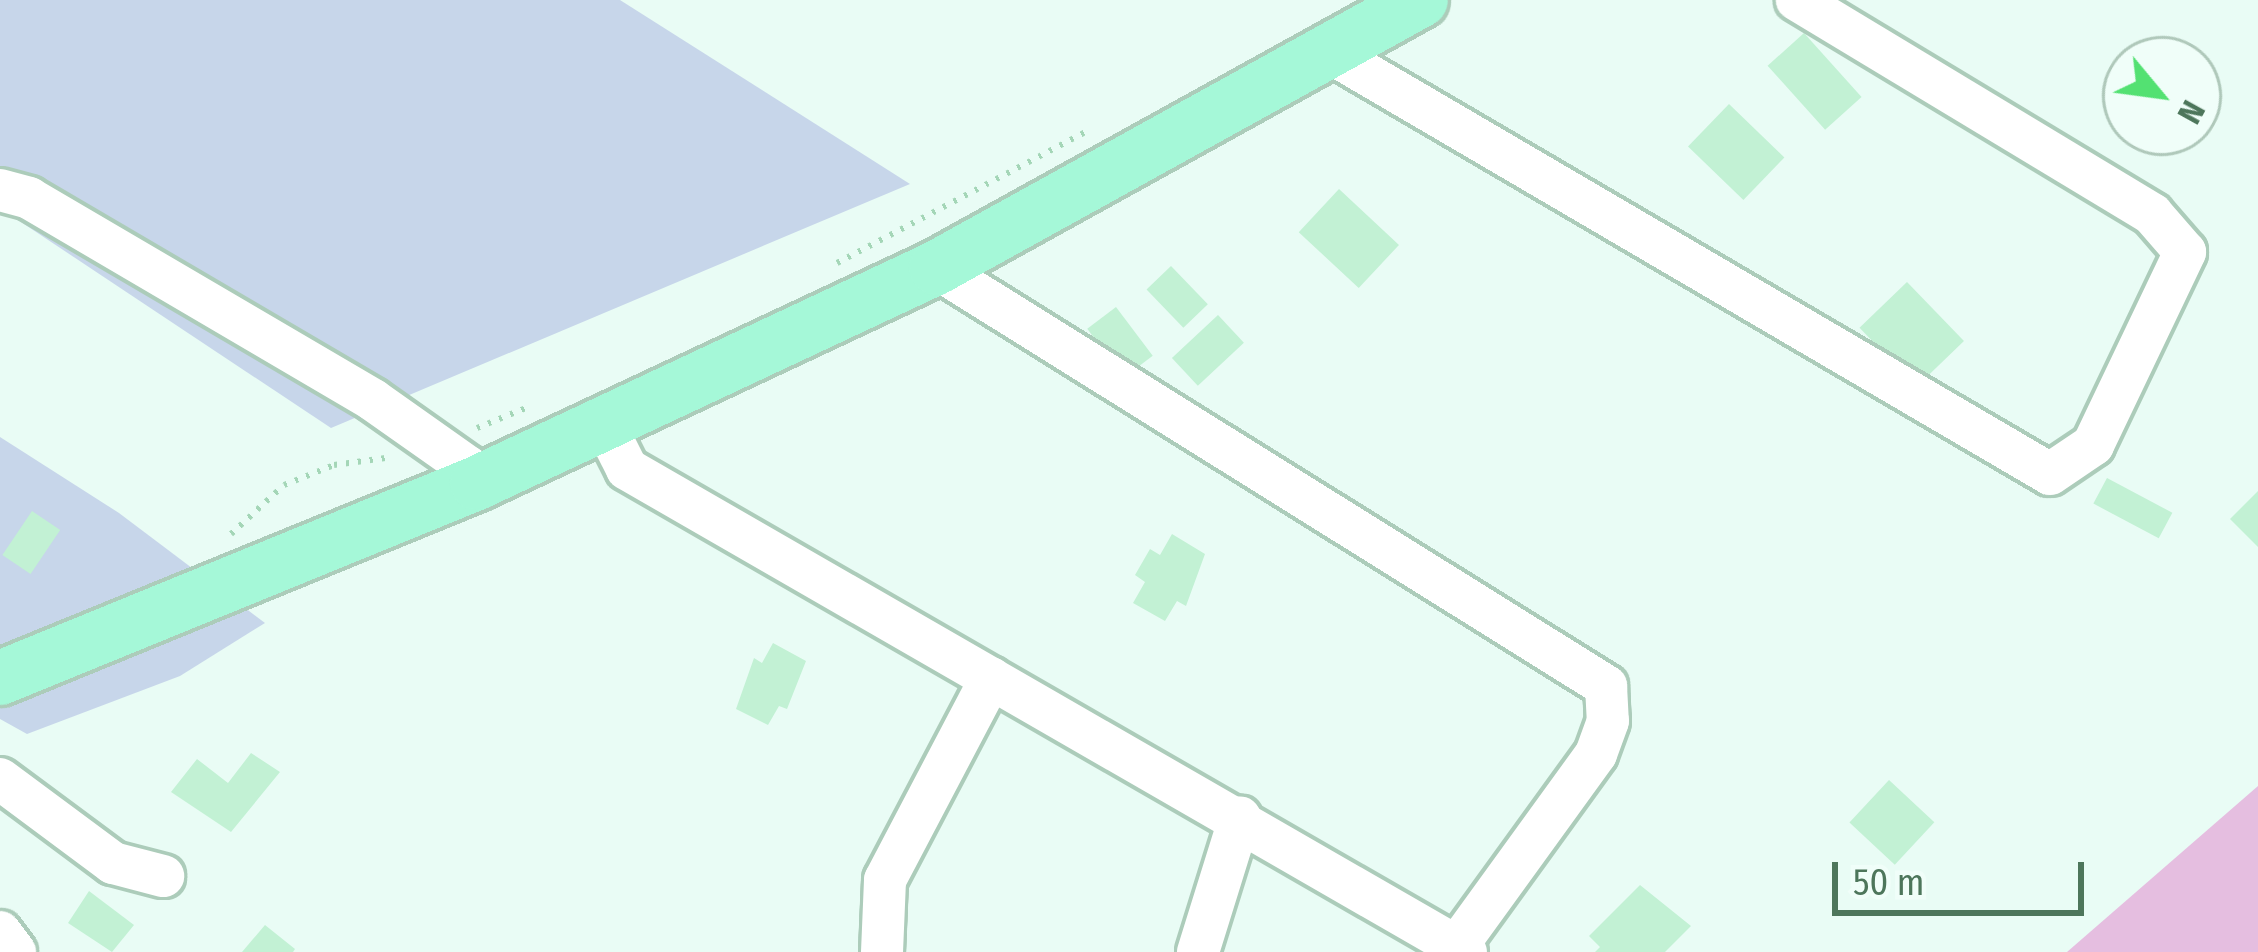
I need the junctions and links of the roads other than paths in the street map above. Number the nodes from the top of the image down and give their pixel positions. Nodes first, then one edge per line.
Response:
1 (1421, 0) edge
2 (1797, 0) edge
3 (1329, 52) junction
4 (0, 190) edge
5 (936, 268) junction
6 (604, 423) junction
7 (477, 483) junction
8 (0, 678) edge
9 (991, 679) junction
10 (0, 779) edge
11 (1240, 817) junction
12 (164, 876) dead end
13 (0, 932) edge
14 (1458, 947) edge
15 (15, 952) edge
16 (882, 952) edge
17 (1198, 952) edge

1 - 3 main road
2 - 3 lane
3 - 5 main road
4 - 7 lane
5 - 6 main road
5 - 14 lane
6 - 7 main road
6 - 9 lane
7 - 8 main road
9 - 11 lane
9 - 16 lane
10 - 12 lane
11 - 14 lane
11 - 17 lane
13 - 15 lane

